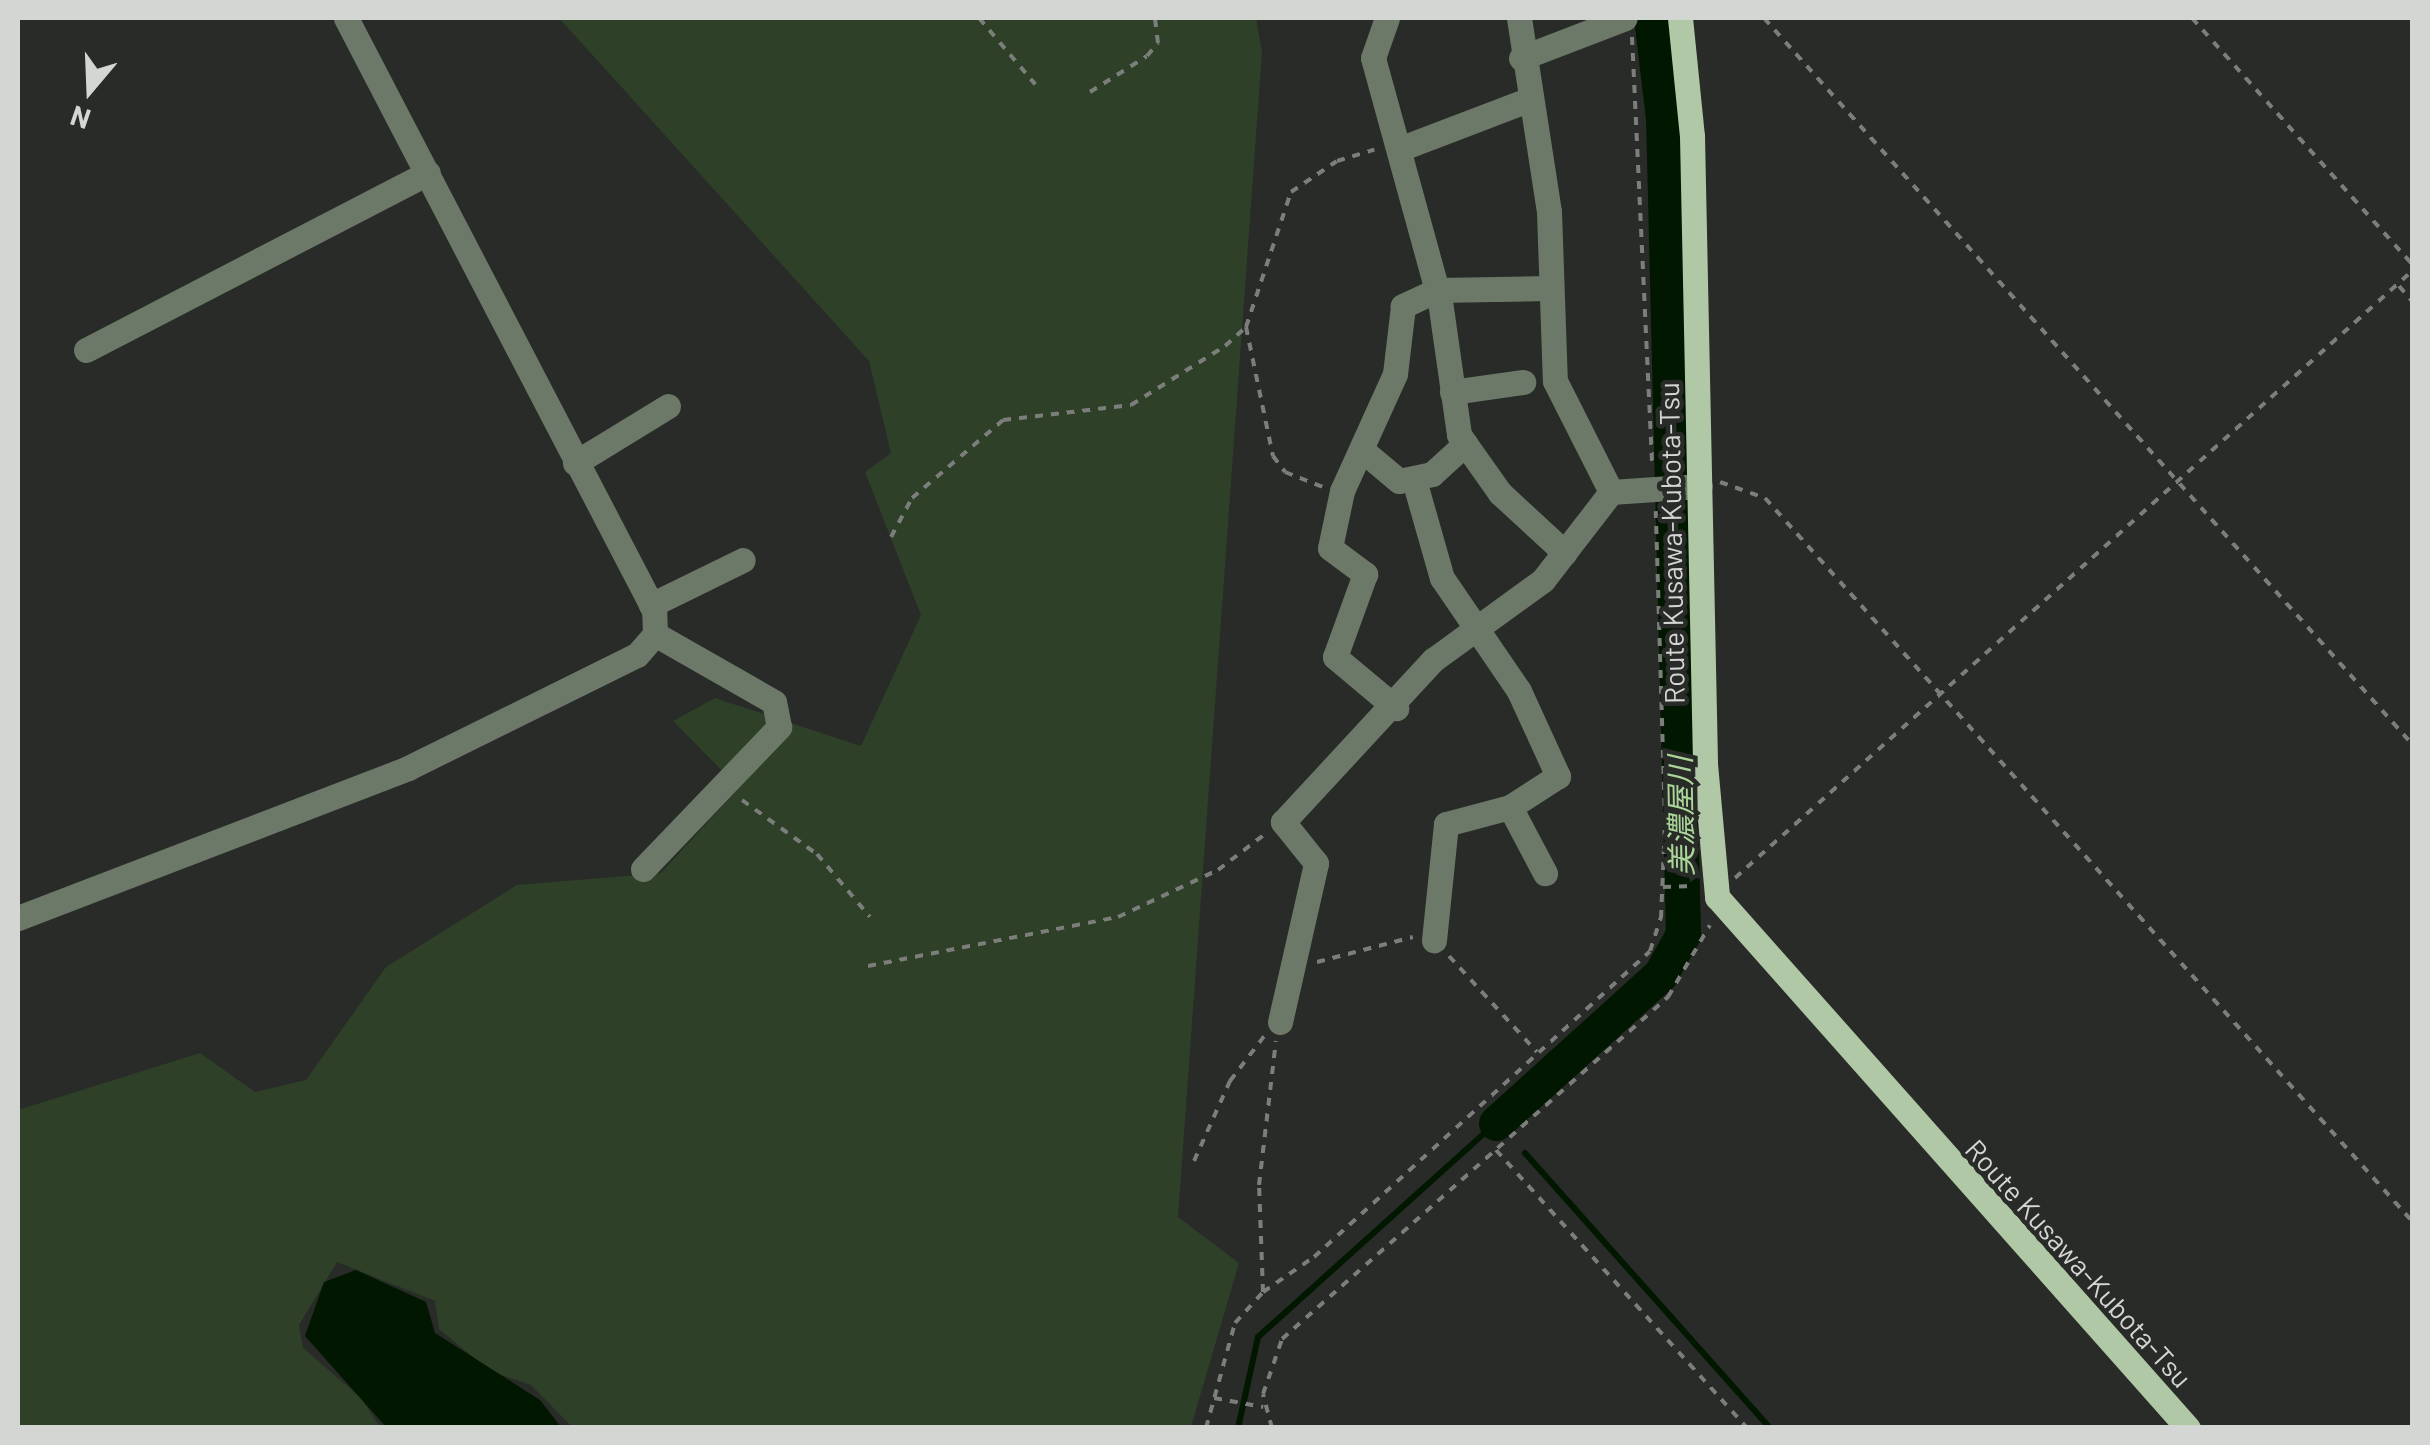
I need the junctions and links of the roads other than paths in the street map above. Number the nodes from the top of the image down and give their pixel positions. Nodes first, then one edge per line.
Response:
1 (346, 18) edge
2 (1387, 18) edge
3 (1519, 18) edge
4 (1626, 18) edge
5 (1680, 18) edge
6 (1521, 58) junction
7 (1525, 101) junction
8 (1400, 142) junction
9 (428, 173) junction
10 (1547, 288) junction
11 (1438, 292) junction
12 (86, 350) dead end
13 (1523, 382) dead end
14 (1452, 392) junction
15 (668, 406) dead end
16 (1464, 444) junction
17 (1362, 450) junction
18 (575, 464) junction
19 (1414, 480) junction
20 (1700, 483) junction
21 (1612, 492) junction
22 (1565, 553) junction
23 (743, 560) dead end
24 (651, 606) junction
25 (1476, 628) junction
26 (655, 634) junction
27 (1396, 708) junction
28 (1510, 807) junction
29 (643, 869) dead end
30 (1545, 873) dead end
31 (18, 918) edge
32 (1434, 940) road end
33 (1280, 1022) road end
34 (2188, 1428) edge

1 - 9 street
2 - 8 street
3 - 6 street
4 - 6 street
5 - 20 main road, Route Kusawa-Kubota-Tsu
6 - 7 street
7 - 8 street
7 - 10 street
8 - 11 street
9 - 12 street
9 - 18 street
10 - 11 street
10 - 21 street
11 - 14 street
11 - 17 street
13 - 14 street
14 - 16 street
15 - 18 street
16 - 19 street
16 - 22 street
17 - 19 street
17 - 27 street
18 - 24 street
19 - 25 street
20 - 21 street
20 - 34 main road, Route Kusawa-Kubota-Tsu
21 - 22 street
22 - 25 street
23 - 24 street
24 - 26 street
25 - 27 street
25 - 28 street
26 - 29 street
26 - 31 street
27 - 33 street
28 - 30 street
28 - 32 street

